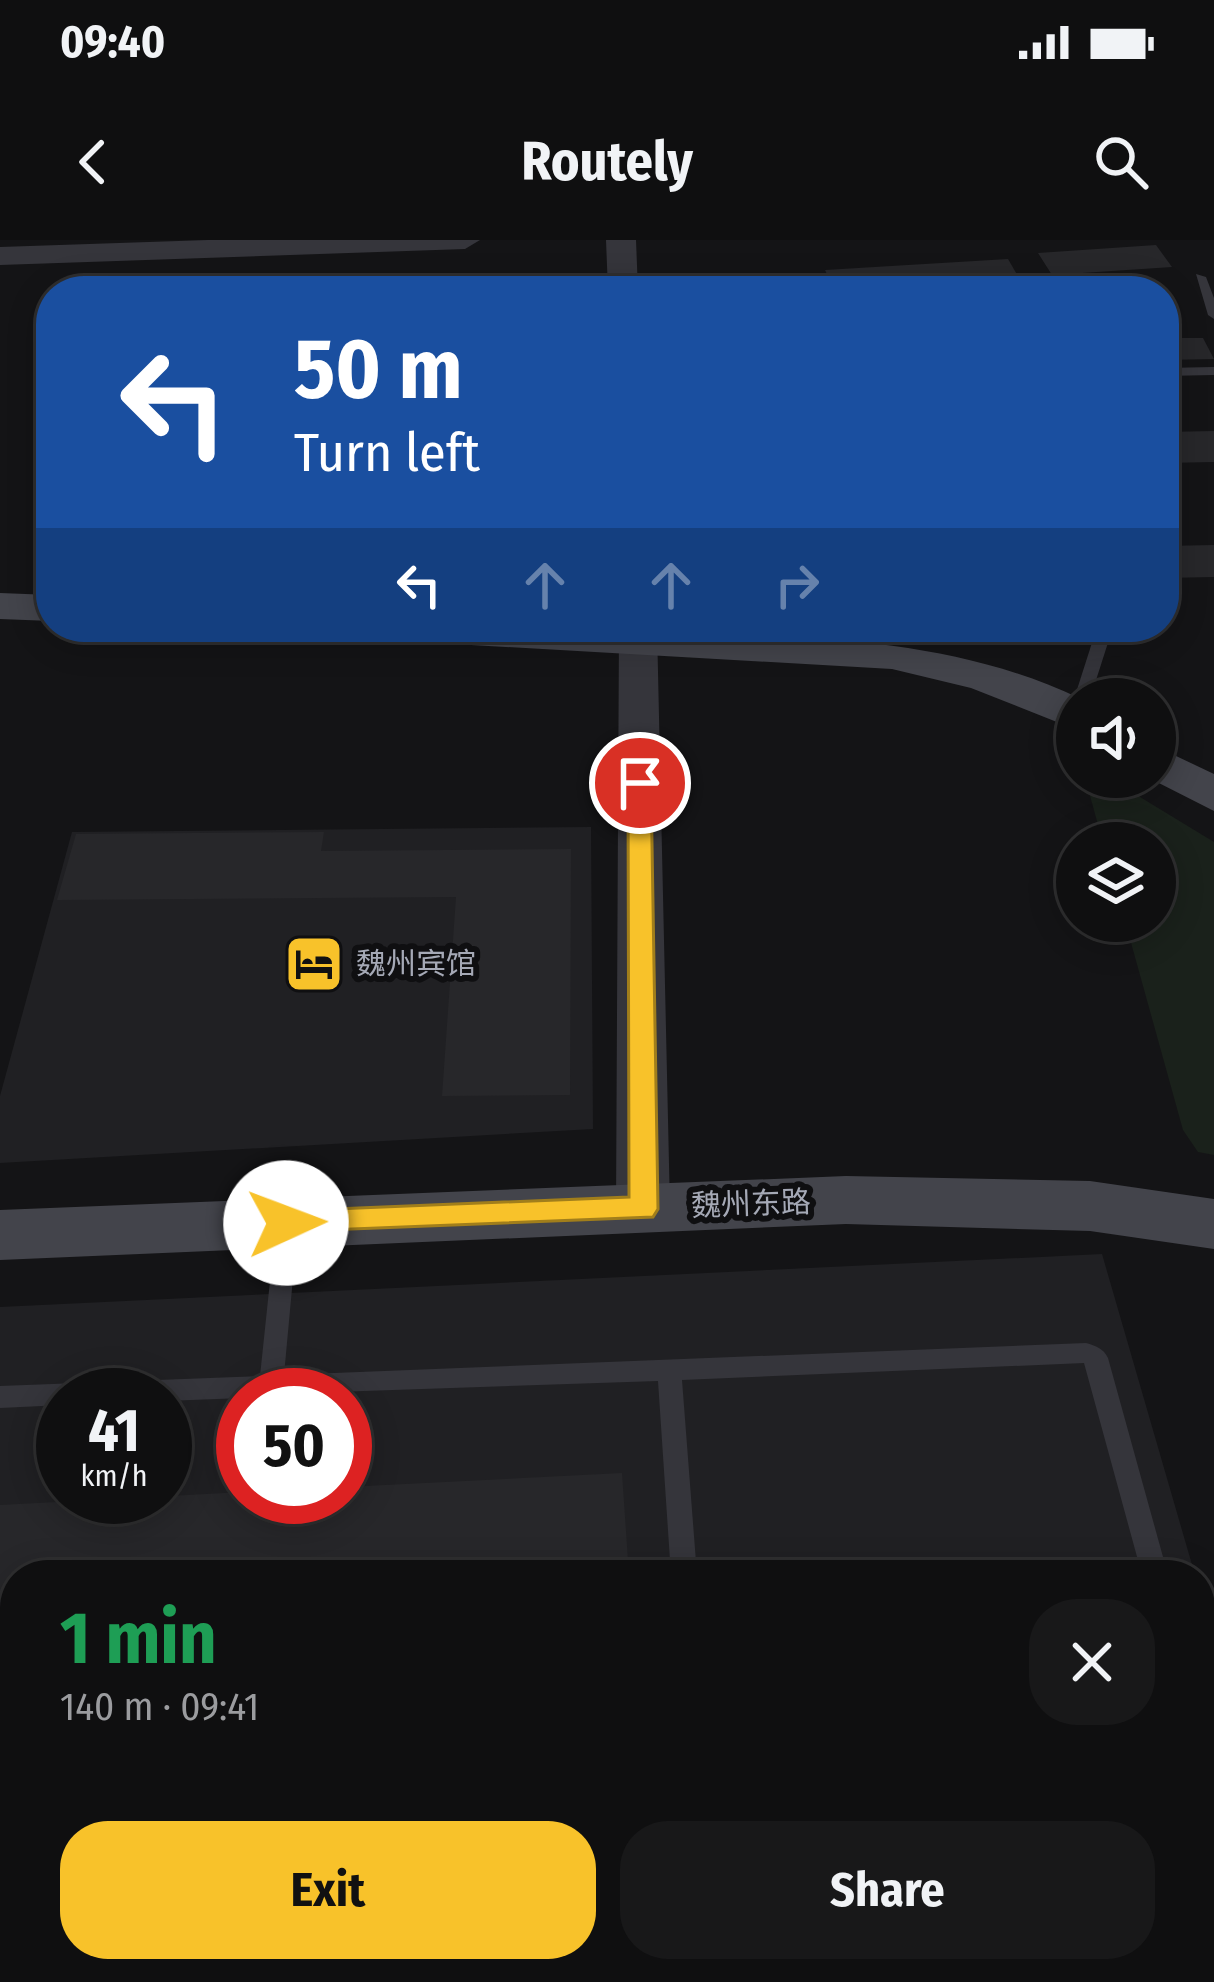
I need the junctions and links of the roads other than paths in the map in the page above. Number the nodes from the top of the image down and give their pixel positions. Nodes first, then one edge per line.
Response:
1 (465, 240) edge
2 (621, 240) edge
3 (0, 256) edge
4 (622, 276) edge
5 (1200, 277) dead end
6 (1214, 315) edge
7 (1214, 371) edge
8 (1179, 372) edge
9 (0, 606) edge
10 (36, 607) edge
11 (638, 642) edge
12 (730, 642) edge
13 (1100, 642) edge
14 (1089, 678) edge
15 (1056, 704) edge
16 (1176, 773) edge
17 (1214, 795) edge
18 (643, 1209) junction
19 (286, 1223) junction
20 (1214, 1223) edge
21 (0, 1235) edge
22 (273, 1368) edge
23 (669, 1370) junction
24 (372, 1382) edge
25 (216, 1388) edge
26 (0, 1397) edge
27 (683, 1560) edge
28 (1151, 1560) edge

1 - 3 street
2 - 4 street
5 - 6 lane
7 - 8 lane
9 - 10 main road
11 - 18 street
12 - 15 main road
13 - 14 lane
16 - 17 main road
18 - 19 main road, 魏州东路
18 - 20 main road, 魏州东路
19 - 21 main road, 魏州东路
19 - 22 lane
23 - 24 lane
23 - 27 lane
23 - 28 lane
25 - 26 lane

